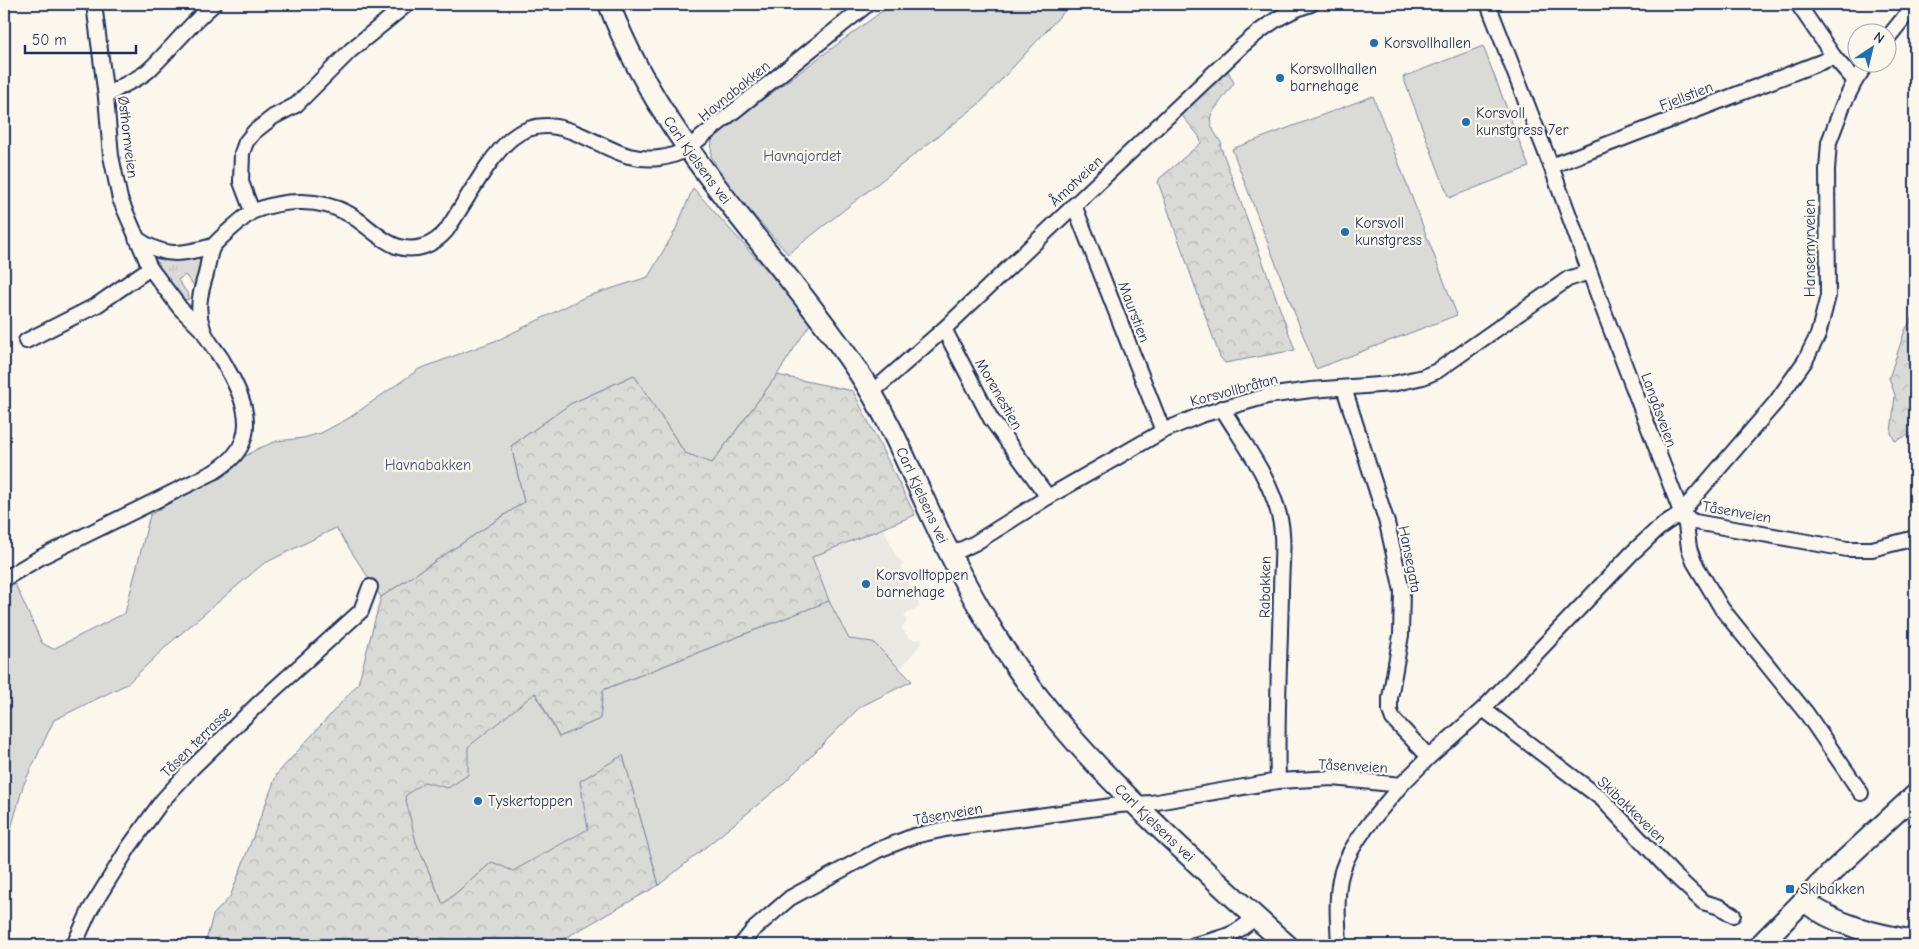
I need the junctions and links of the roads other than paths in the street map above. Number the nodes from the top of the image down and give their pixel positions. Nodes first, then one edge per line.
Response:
1 (94, 4) edge
2 (214, 4) edge
3 (407, 4) edge
4 (609, 4) edge
5 (868, 4) edge
6 (1311, 4) edge
7 (1488, 4) edge
8 (1798, 4) edge
9 (1915, 4) edge
10 (1285, 8) edge
11 (1896, 28) edge
12 (1834, 58) junction
13 (1861, 72) edge
14 (1855, 81) junction
15 (106, 96) junction
16 (688, 148) junction
17 (1551, 166) junction
18 (1074, 205) junction
19 (252, 211) junction
20 (136, 237) junction
21 (212, 246) junction
22 (150, 268) junction
23 (1589, 272) junction
24 (944, 329) junction
25 (203, 331) junction
26 (26, 341) dead end
27 (1344, 388) junction
28 (871, 394) junction
29 (1222, 408) junction
30 (1163, 431) junction
31 (1048, 497) junction
32 (1680, 515) junction
33 (1915, 538) edge
34 (950, 555) junction
35 (4, 579) edge
36 (370, 586) dead end
37 (1483, 709) junction
38 (1429, 757) junction
39 (1278, 781) junction
40 (1401, 785) junction
41 (1861, 793) dead end
42 (1915, 795) edge
43 (1134, 804) junction
44 (1804, 901) junction
45 (1733, 916) dead end
46 (1255, 917) junction
47 (1915, 942) edge
48 (74, 945) edge
49 (741, 945) edge
50 (1194, 945) edge
51 (1287, 945) edge
52 (1339, 945) edge
53 (1760, 945) edge

1 - 15 street, Østhornveien
2 - 15 street
3 - 19 street
4 - 16 main road, Carl Kjelsens vei
5 - 16 street, Havnabakken
6 - 10 street, Åmotveien
7 - 17 street, Langåsveien
8 - 12 street
9 - 11 street
10 - 18 street, Åmotveien
12 - 14 street
12 - 17 street, Fjellstien
13 - 14 street, Hansemyrveien
14 - 32 street, Hansemyrveien
15 - 20 street, Østhornveien
16 - 19 street, Havnabakken
16 - 28 main road, Carl Kjelsens vei
17 - 23 street, Langåsveien
18 - 24 street, Åmotveien
18 - 30 street, Maurstien
19 - 21 street, Havnabakken
20 - 21 street, Havnabakken
20 - 22 street, Østhornveien
21 - 25 street
22 - 25 street, Østhornveien
22 - 26 street
23 - 27 street, Korsvollbråtan
23 - 32 street, Langåsveien
24 - 28 street, Åmotveien
24 - 31 street, Morenestien
25 - 35 street
27 - 29 street, Korsvollbråtan
27 - 38 street, Hansegata
28 - 34 main road, Carl Kjelsens vei
29 - 30 street, Korsvollbråtan
29 - 39 street, Rabakken
30 - 31 street, Korsvollbråtan
31 - 34 street, Korsvollbråtan
32 - 33 street, Tåsenveien
32 - 37 street, Tåsenveien
32 - 41 street, Langåsveien
34 - 43 main road, Carl Kjelsens vei
36 - 48 street, Tåsen terrasse
37 - 38 street, Tåsenveien
37 - 45 street, Skibakkeveien
38 - 40 street, Tåsenveien
39 - 40 street, Tåsenveien
39 - 43 street, Tåsenveien
40 - 52 street
42 - 44 main road
43 - 46 main road, Carl Kjelsens vei
43 - 49 street, Tåsenveien
44 - 47 main road
44 - 53 main road
46 - 50 street
46 - 51 main road, Carl Kjelsens vei

